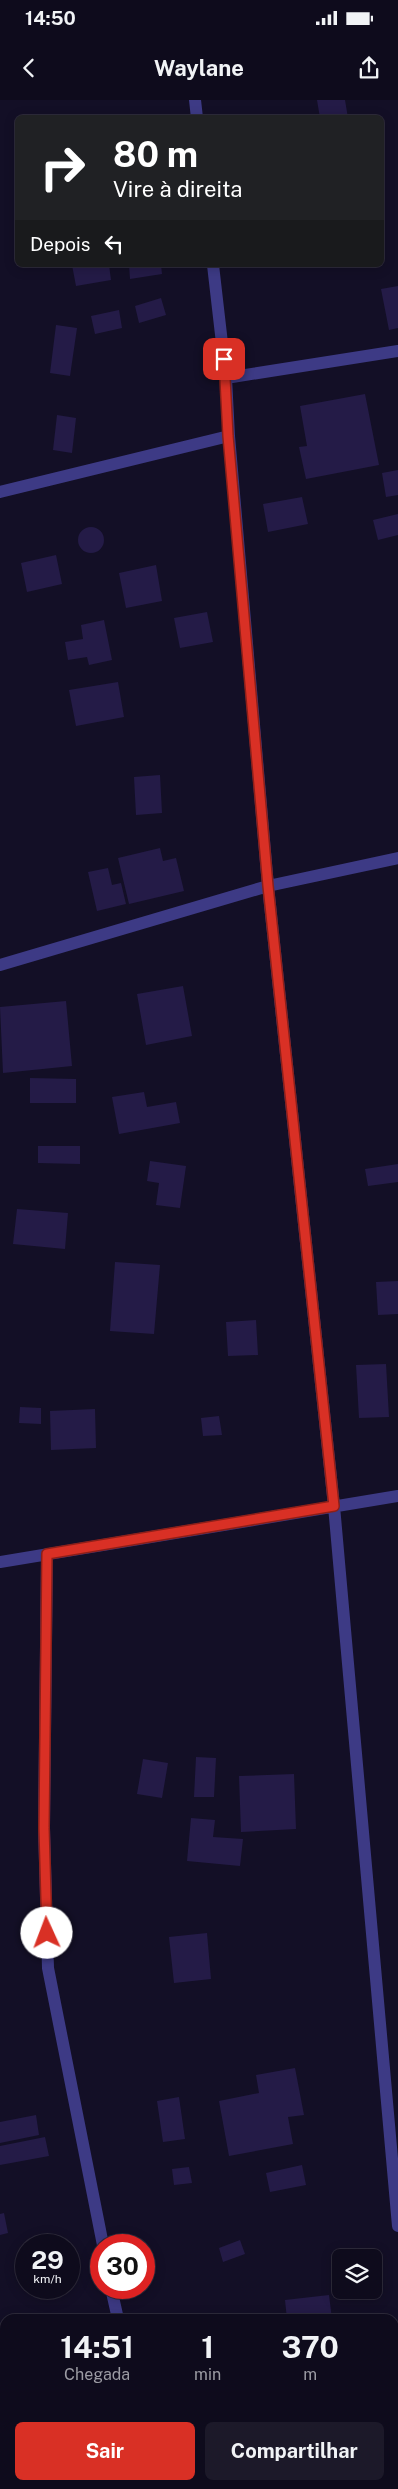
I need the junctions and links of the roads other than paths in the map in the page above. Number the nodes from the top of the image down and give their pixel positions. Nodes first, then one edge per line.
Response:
1 (195, 100) edge
2 (197, 115) edge
3 (214, 267) edge
4 (398, 350) edge
5 (226, 378) junction
6 (228, 436) junction
7 (0, 492) edge
8 (398, 858) edge
9 (268, 886) junction
10 (0, 965) edge
11 (398, 1496) edge
12 (334, 1506) junction
13 (47, 1554) junction
14 (0, 1562) edge
15 (398, 2226) edge
16 (101, 2234) edge
17 (113, 2299) edge
18 (117, 2314) edge

1 - 2 street
3 - 5 street
4 - 5 street
5 - 6 street
6 - 7 street
6 - 9 street
8 - 9 street
9 - 10 street
9 - 12 street
11 - 12 street
12 - 13 street
12 - 15 street
13 - 14 street
13 - 16 street
17 - 18 street

